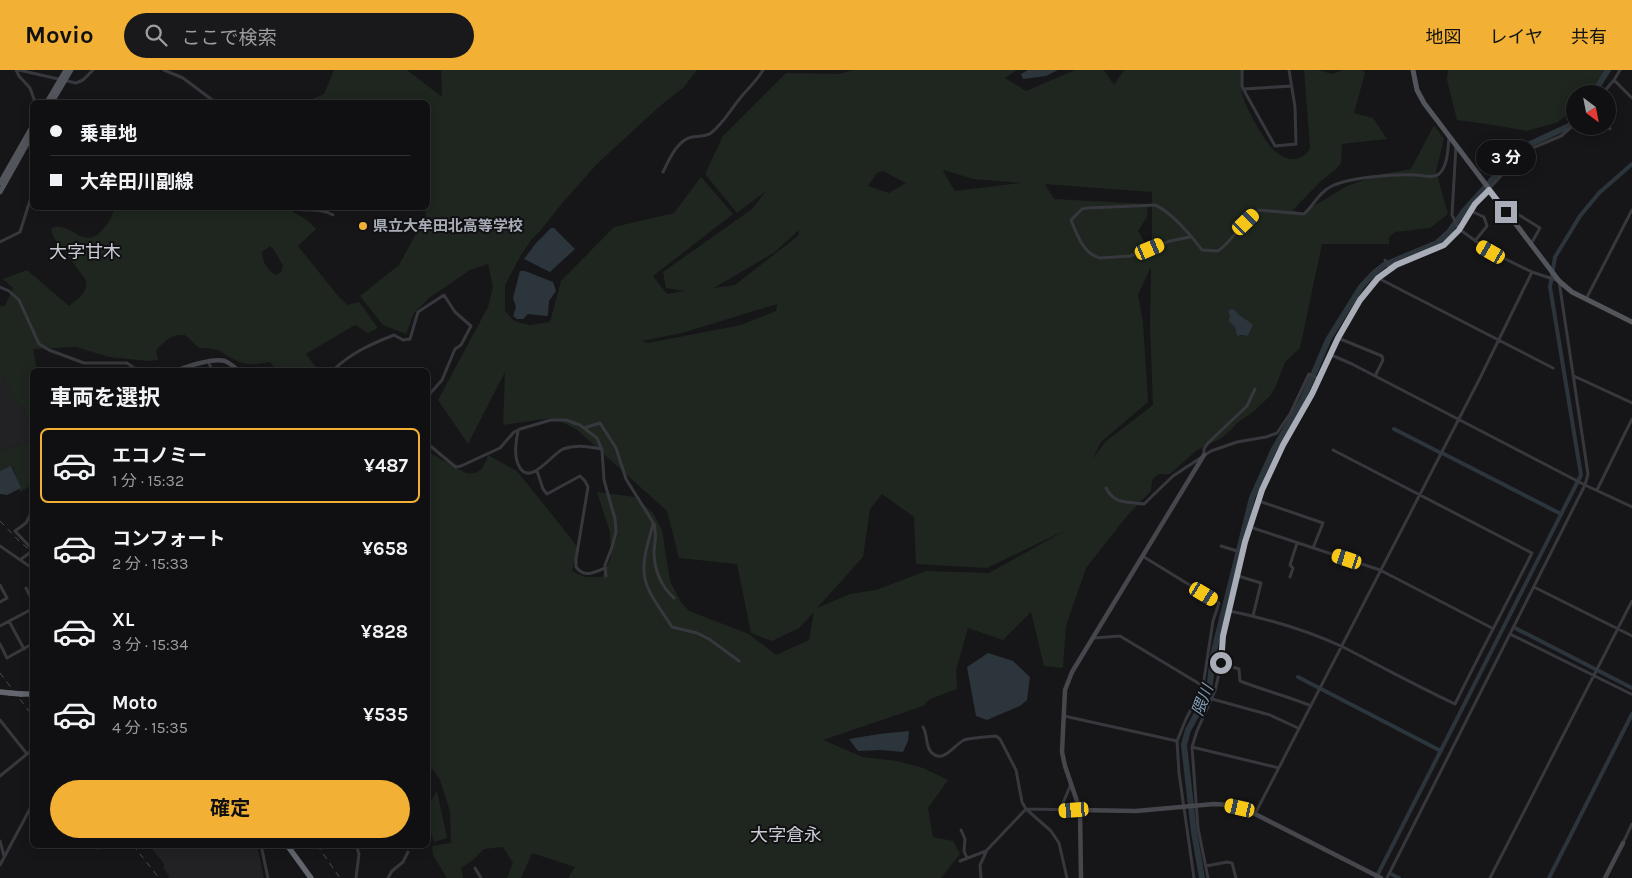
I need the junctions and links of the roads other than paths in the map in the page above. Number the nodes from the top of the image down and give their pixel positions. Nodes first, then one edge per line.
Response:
1 (18, 70) edge
2 (66, 70) edge
3 (71, 70) edge
4 (93, 70) edge
5 (164, 70) edge
6 (763, 70) edge
7 (1242, 70) edge
8 (1289, 70) edge
9 (1413, 70) edge
10 (1619, 70) edge
11 (1614, 80) junction
12 (62, 81) junction
13 (1610, 85) edge
14 (1292, 86) junction
15 (1244, 90) junction
16 (1632, 98) edge
17 (34, 100) edge
18 (48, 100) edge
19 (53, 100) edge
20 (212, 100) edge
21 (30, 130) edge
22 (1566, 131) edge
23 (1449, 137) junction
24 (30, 140) edge
25 (1456, 145) junction
26 (663, 172) dead end
27 (0, 183) edge
28 (1488, 189) junction
29 (0, 192) edge
30 (30, 200) edge
31 (306, 210) edge
32 (326, 210) edge
33 (326, 210) edge
34 (1632, 210) edge
35 (1471, 211) junction
36 (333, 215) dead end
37 (1512, 220) junction
38 (1459, 230) junction
39 (1190, 237) junction
40 (1475, 241) junction
41 (0, 242) edge
42 (1531, 245) junction
43 (1385, 260) dead end
44 (1390, 268) junction
45 (1532, 272) junction
46 (1378, 278) junction
47 (1559, 281) junction
48 (0, 287) edge
49 (1586, 299) junction
50 (1632, 322) edge
51 (1338, 338) junction
52 (1499, 340) junction
53 (1329, 354) junction
54 (209, 363) junction
55 (134, 368) edge
56 (183, 368) edge
57 (211, 368) edge
58 (235, 368) edge
59 (335, 368) edge
60 (1553, 368) dead end
61 (1375, 376) junction
62 (1574, 376) junction
63 (1318, 378) junction
64 (1254, 389) dead end
65 (430, 394) edge
66 (1632, 403) edge
67 (1458, 419) junction
68 (1632, 419) edge
69 (584, 428) junction
70 (518, 430) junction
71 (430, 446) edge
72 (602, 449) junction
73 (1333, 450) dead end
74 (1202, 457) junction
75 (537, 471) junction
76 (1585, 485) junction
77 (1106, 488) dead end
78 (1597, 490) junction
79 (1419, 494) junction
80 (1259, 501) junction
81 (1632, 507) edge
82 (30, 516) edge
83 (654, 524) junction
84 (1250, 527) junction
85 (1297, 543) junction
86 (0, 546) edge
87 (1222, 546) dead end
88 (30, 548) edge
89 (1313, 548) junction
90 (1244, 550) junction
91 (30, 552) edge
92 (1144, 557) junction
93 (20, 560) junction
94 (30, 567) edge
95 (605, 568) junction
96 (1380, 570) junction
97 (606, 576) dead end
98 (1238, 576) junction
99 (1290, 577) dead end
100 (0, 585) edge
101 (1534, 587) junction
102 (26, 588) dead end
103 (30, 596) edge
104 (674, 598) dead end
105 (1632, 601) edge
106 (0, 602) edge
107 (30, 610) edge
108 (1230, 611) junction
109 (1254, 616) junction
110 (10, 621) junction
111 (0, 626) edge
112 (1492, 628) junction
113 (1617, 628) junction
114 (1510, 634) junction
115 (1632, 636) edge
116 (1094, 638) junction
117 (0, 644) edge
118 (30, 645) edge
119 (1341, 646) junction
120 (24, 648) junction
121 (739, 661) dead end
122 (1221, 663) junction
123 (1593, 676) junction
124 (1202, 686) junction
125 (0, 692) edge
126 (30, 694) edge
127 (1631, 694) edge
128 (1212, 699) junction
129 (1310, 705) dead end
130 (1064, 716) junction
131 (0, 720) edge
132 (922, 727) dead end
133 (1298, 728) junction
134 (1177, 741) junction
135 (1192, 747) junction
136 (30, 751) edge
137 (26, 754) junction
138 (1279, 768) junction
139 (0, 776) edge
140 (1071, 783) junction
141 (1195, 805) junction
142 (1183, 806) junction
143 (30, 809) edge
144 (1026, 809) junction
145 (1060, 810) junction
146 (1080, 810) junction
147 (1255, 814) junction
148 (1632, 824) edge
149 (961, 830) dead end
150 (0, 841) edge
151 (1623, 844) joint
152 (262, 848) edge
153 (289, 848) edge
154 (357, 848) edge
155 (986, 851) junction
156 (408, 852) dead end
157 (5, 856) junction
158 (967, 858) junction
159 (960, 861) dead end
160 (0, 865) edge
161 (1206, 866) junction
162 (476, 868) dead end
163 (1370, 872) junction
164 (268, 878) edge
165 (311, 878) edge
166 (356, 878) edge
167 (388, 878) edge
168 (481, 878) edge
169 (981, 878) edge
170 (1066, 878) edge
171 (1082, 878) edge
172 (1194, 878) edge
173 (1208, 878) edge
174 (1236, 878) edge
175 (1366, 878) edge
176 (1382, 878) edge
177 (1387, 878) edge
178 (1490, 878) edge
179 (1605, 878) edge

1 - 12 street
1 - 17 street
2 - 12 main road
3 - 12 main road
4 - 12 street
5 - 20 street
6 - 26 street
7 - 15 street
8 - 14 street
9 - 23 main road
10 - 11 street
11 - 13 street
11 - 16 street
12 - 18 main road
12 - 19 main road
14 - 15 street
14 - 15 street
21 - 27 main road
22 - 28 street
23 - 25 main road
23 - 39 street
24 - 29 main road
25 - 28 main road
25 - 38 street
28 - 35 street
28 - 37 main road
30 - 41 street
31 - 33 street
32 - 36 street
34 - 49 street
35 - 38 street
35 - 40 street
37 - 42 main road
37 - 42 street
38 - 40 street
38 - 44 street
39 - 39 street
40 - 45 street
42 - 47 main road
43 - 44 street
44 - 46 street
45 - 47 street
45 - 52 street
46 - 51 street
46 - 52 street
47 - 49 main road
47 - 62 street
48 - 55 street
49 - 50 main road
51 - 53 street
51 - 61 street
52 - 60 street
52 - 67 street
53 - 61 street
53 - 63 street
54 - 56 street
54 - 57 street
54 - 58 street
59 - 65 street
61 - 67 street
62 - 66 street
62 - 76 street
63 - 74 street
63 - 80 street
64 - 74 street
67 - 76 street
67 - 79 street
68 - 78 street
69 - 70 street
69 - 72 street
69 - 83 street
70 - 71 street
70 - 75 street
72 - 75 street
72 - 95 street
73 - 79 street
74 - 77 street
74 - 92 street
75 - 95 street
76 - 78 street
76 - 101 street
78 - 81 street
79 - 96 street
79 - 112 street
80 - 84 street
80 - 89 street
82 - 88 street
83 - 104 street
83 - 121 street
84 - 85 street
84 - 90 street
85 - 89 street
85 - 99 street
86 - 93 street
87 - 90 street
89 - 96 street
90 - 98 street
91 - 93 street
92 - 116 street
92 - 124 street
93 - 94 street
95 - 97 street
96 - 112 street
96 - 119 street
98 - 108 street
98 - 109 street
100 - 106 street
101 - 113 street
101 - 114 street
102 - 103 street
105 - 113 street
107 - 110 street
108 - 109 street
108 - 122 street
109 - 119 street
110 - 111 street
110 - 120 street
112 - 119 street
113 - 115 street
113 - 123 street
114 - 123 street
114 - 177 street
116 - 124 street
116 - 130 street
117 - 120 street
118 - 120 street
119 - 133 street
122 - 128 street
122 - 129 street
123 - 127 street
123 - 178 street
124 - 134 street
125 - 126 highway, bridge
128 - 133 street
128 - 135 street
130 - 134 street
130 - 140 street
131 - 137 street
132 - 144 street
133 - 138 street
134 - 142 street
135 - 138 street
135 - 141 street
136 - 137 street
137 - 139 street
138 - 147 street
140 - 145 street
140 - 146 street
141 - 142 street
141 - 147 street
141 - 161 street
142 - 146 street
142 - 172 street
143 - 157 street
144 - 145 street
144 - 155 street
144 - 170 street
145 - 146 street
146 - 171 street
147 - 163 street
148 - 151 street
149 - 158 street
150 - 157 street
151 - 179 street
152 - 164 street
153 - 165 highway
154 - 166 street
155 - 158 street
155 - 169 street
156 - 167 street
157 - 160 street
158 - 159 street
161 - 173 street
161 - 174 street
162 - 168 street
163 - 175 street
163 - 176 street

